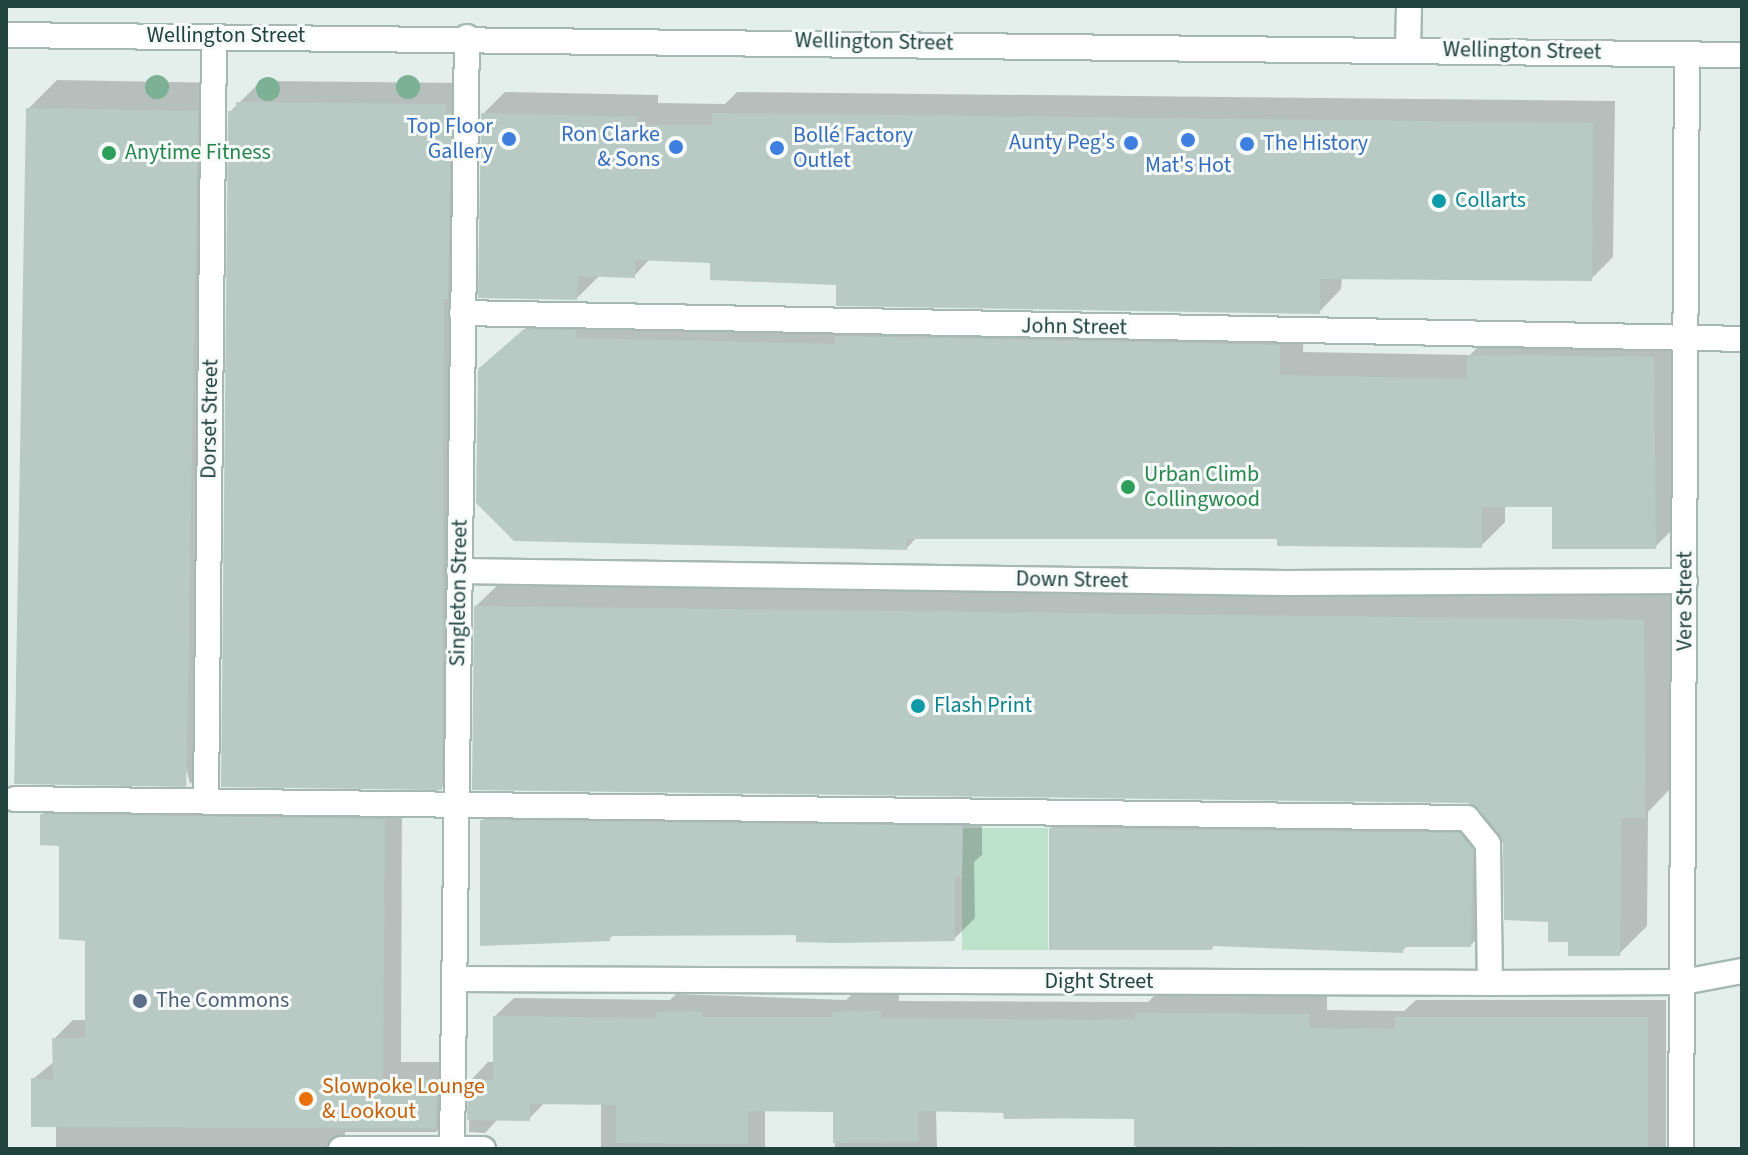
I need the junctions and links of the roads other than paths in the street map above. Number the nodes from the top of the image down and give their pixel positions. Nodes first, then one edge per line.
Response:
1 (1409, 6) edge
2 (6, 35) edge
3 (214, 37) junction
4 (467, 37) junction
5 (1408, 50) junction
6 (1687, 54) junction
7 (1742, 55) edge
8 (462, 313) junction
9 (1742, 339) edge
10 (1686, 341) junction
11 (459, 571) junction
12 (1685, 581) junction
13 (15, 799) dead end
14 (206, 802) junction
15 (457, 806) junction
16 (1742, 971) edge
17 (454, 979) junction
18 (1683, 982) junction
19 (1490, 983) junction
20 (341, 1149) edge
21 (452, 1149) edge
22 (483, 1149) edge
23 (1681, 1149) edge

1 - 5 street
2 - 3 street, Wellington Street
3 - 4 street, Wellington Street
3 - 14 street, Dorset Street
4 - 5 street, Wellington Street
4 - 8 street, Singleton Street
5 - 6 street, Wellington Street
6 - 7 street, Wellington Street
6 - 10 street, Vere Street
8 - 10 street, John Street
8 - 11 street, Singleton Street
9 - 10 street, John Street
10 - 12 street, Vere Street
11 - 12 street, Down Street
11 - 15 street, Singleton Street
12 - 18 street, Vere Street
13 - 14 street
14 - 15 street
15 - 17 street, Singleton Street
15 - 19 street
16 - 18 street, Dight Street
17 - 19 street, Dight Street
17 - 21 street, Singleton Street
18 - 19 street, Dight Street
18 - 23 street, Vere Street
20 - 21 street
21 - 22 street

